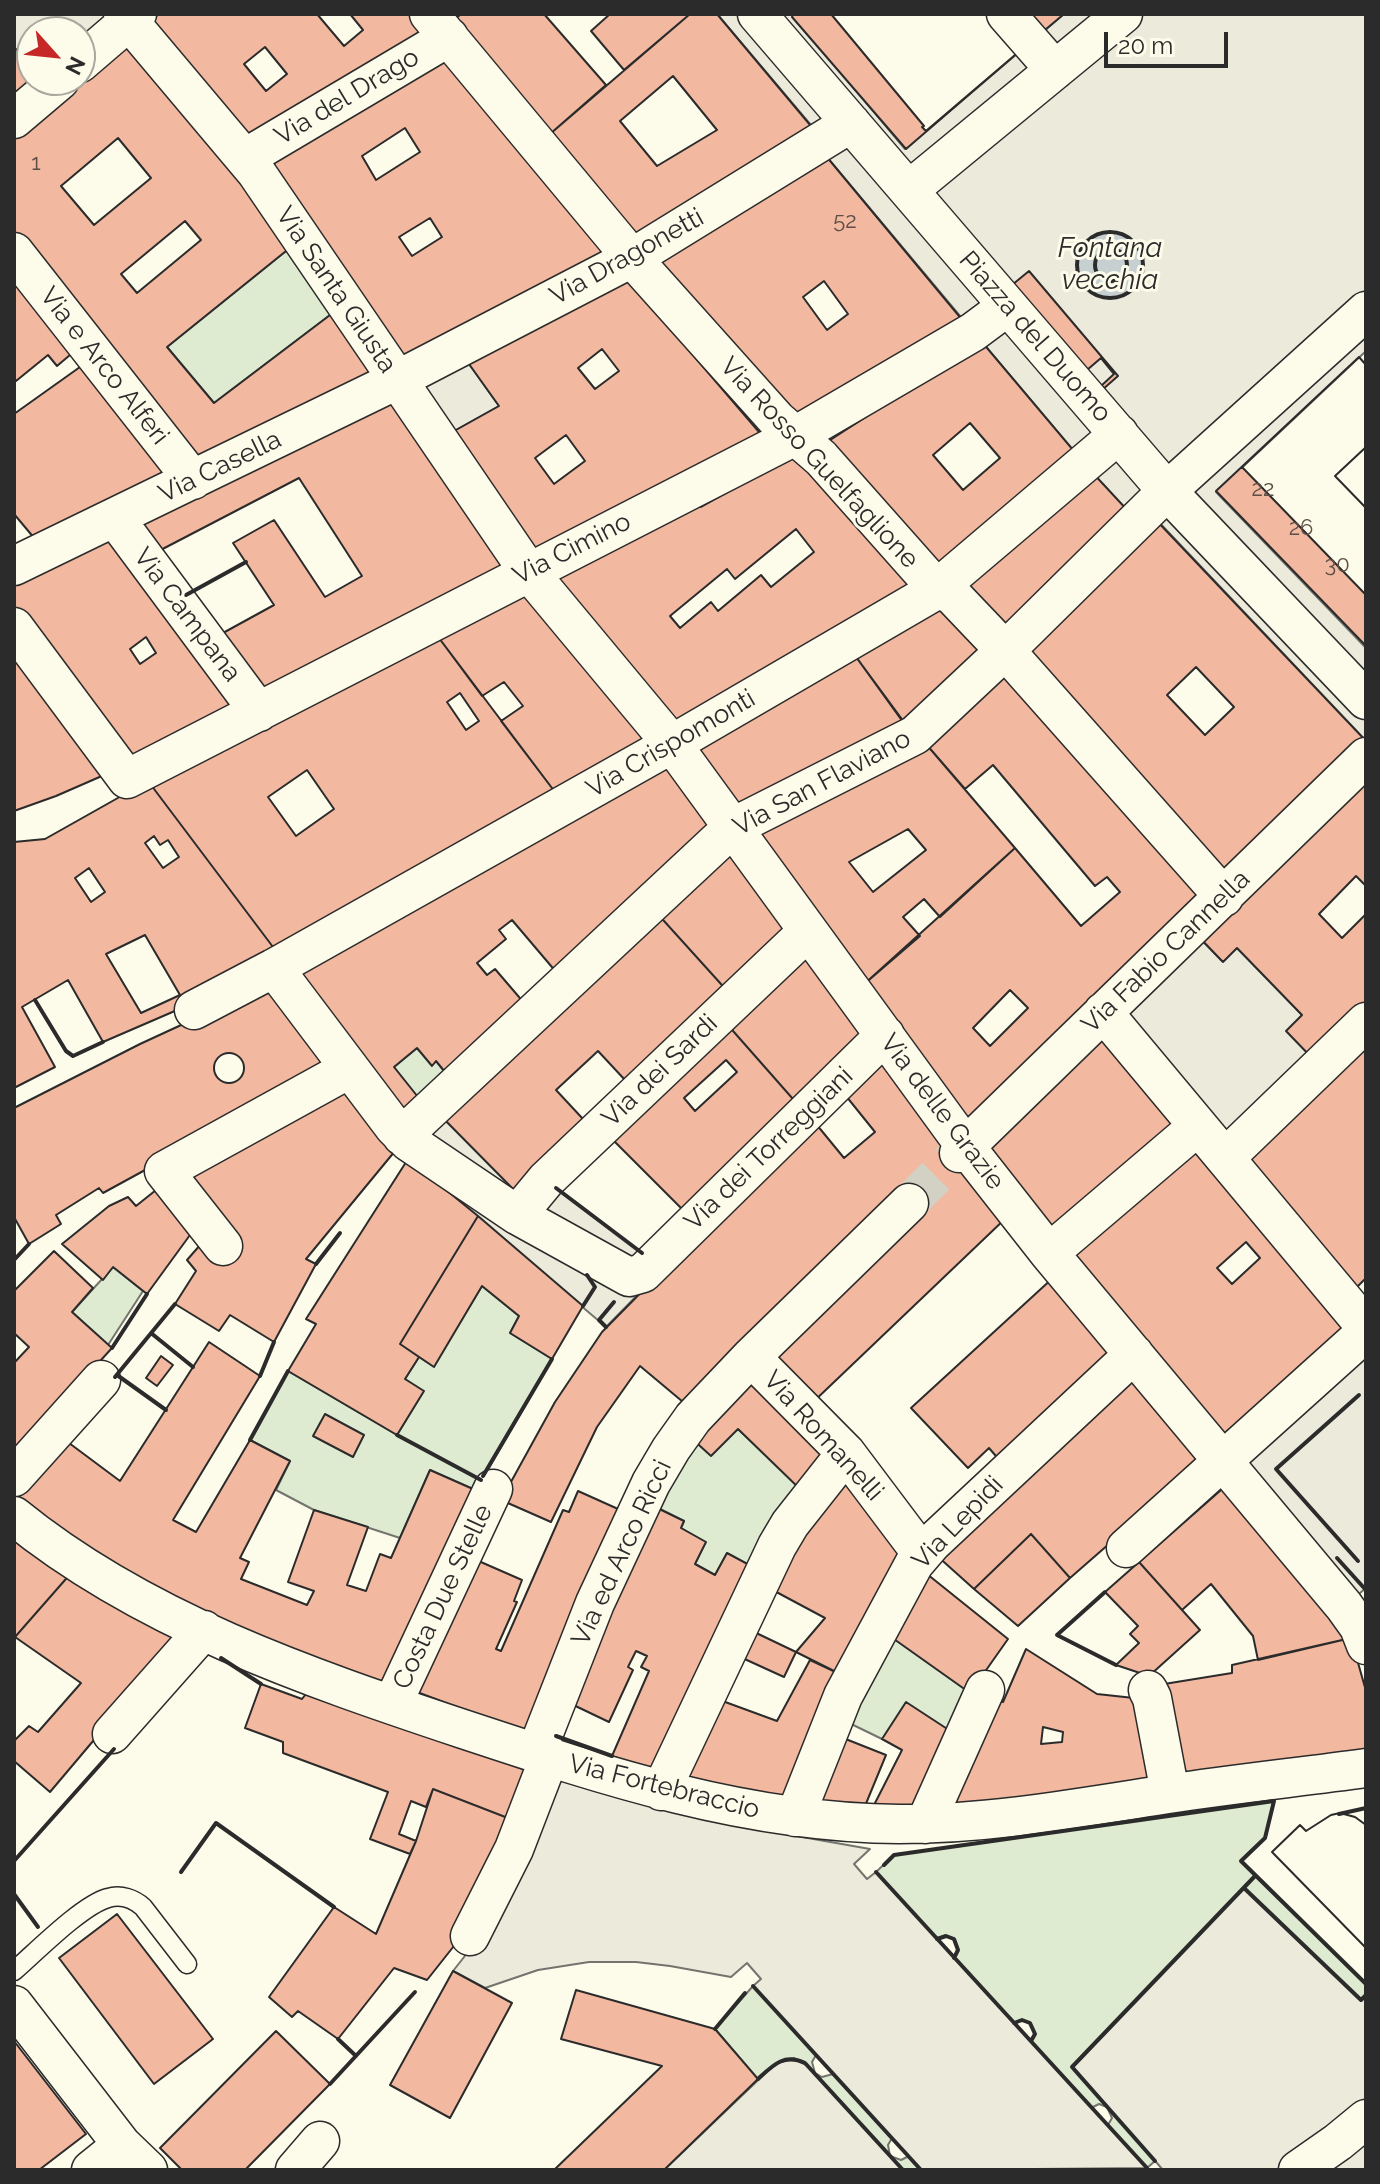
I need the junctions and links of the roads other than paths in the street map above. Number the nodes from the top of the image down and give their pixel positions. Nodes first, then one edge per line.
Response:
1 (757, 14) edge
2 (1006, 14) edge
3 (1123, 14) edge
4 (130, 16) edge
5 (439, 25) edge
6 (96, 48) edge
7 (1055, 70) junction
8 (42, 96) edge
9 (14, 119) edge
10 (851, 123) junction
11 (245, 158) junction
12 (909, 190) junction
13 (14, 252) edge
14 (632, 258) junction
15 (1008, 306) junction
16 (1366, 311) edge
17 (397, 380) junction
18 (1119, 434) junction
19 (795, 436) junction
20 (193, 480) junction
21 (1167, 491) junction
22 (115, 518) junction
23 (28, 559) edge
24 (528, 571) junction
25 (939, 588) junction
26 (14, 627) edge
27 (1005, 650) junction
28 (1366, 700) edge
29 (259, 712) junction
30 (672, 744) junction
31 (1366, 757) edge
32 (733, 827) junction
33 (1224, 897) junction
34 (808, 931) junction
35 (274, 968) junction
36 (194, 1010) dead end
37 (1103, 1012) junction
38 (1366, 1022) edge
39 (885, 1035) junction
40 (349, 1069) junction
41 (1198, 1126) junction
42 (398, 1131) junction
43 (962, 1150) junction
44 (1225, 1158) junction
45 (909, 1203) tunnel mouth
46 (517, 1215) junction
47 (223, 1246) dead end
48 (1049, 1253) junction
49 (1362, 1314) edge
50 (1134, 1354) junction
51 (751, 1357) junction
52 (101, 1380) dead end
53 (846, 1453) junction
54 (1226, 1462) junction
55 (14, 1477) edge
56 (493, 1489) dead end
57 (14, 1516) edge
58 (1126, 1548) dead end
59 (922, 1554) junction
60 (204, 1630) junction
61 (1366, 1645) edge
62 (985, 1690) dead end
63 (1148, 1690) dead end
64 (392, 1705) junction
65 (112, 1734) dead end
66 (542, 1755) junction
67 (1366, 1768) edge
68 (661, 1791) junction
69 (1170, 1793) junction
70 (795, 1817) junction
71 (925, 1824) junction
72 (470, 1936) dead end
73 (187, 1964) dead end
74 (14, 1971) edge
75 (14, 2005) edge
76 (1366, 2119) edge
77 (320, 2141) dead end
78 (135, 2158) edge
79 (91, 2170) edge
80 (295, 2170) edge
81 (1298, 2170) edge

1 - 10 street, Piazza del Duomo
2 - 7 street
3 - 7 street
4 - 6 street
4 - 11 street, Via Santa Giusta
5 - 11 street, Via del Drago
5 - 14 street, Via Rosso Guelfaglione
7 - 12 street
8 - 9 street
10 - 12 street, Piazza del Duomo
10 - 14 street, Via Dragonetti
11 - 17 street, Via Santa Giusta
12 - 15 street, Piazza del Duomo
13 - 20 street, Via e Arco Alferi
14 - 17 street, Via Dragonetti
14 - 19 street, Via Rosso Guelfaglione
15 - 18 street, Piazza del Duomo
15 - 19 street, Via Cimino
16 - 21 street
17 - 20 street, Via Casella
17 - 24 street, Via Santa Giusta
18 - 21 street, Piazza del Duomo
18 - 25 street, Via Crispomonti
19 - 24 street, Via Cimino
19 - 25 street, Via Rosso Guelfaglione
20 - 22 street, Via Casella
21 - 27 street, Via San Flaviano
21 - 28 street, Piazza del Duomo
22 - 23 street, Via Casella
22 - 29 street, Via Campana
24 - 29 street, Via Cimino
24 - 30 street, Via delle Grazie
25 - 27 street, Via Rosso Guelfaglione
25 - 30 street, Via Crispomonti
26 - 29 street, Via Cimino
27 - 32 street, Via San Flaviano
27 - 33 street, Via Rosso Guelfaglione
30 - 32 street, Via delle Grazie
30 - 35 street, Via Crispomonti
31 - 33 street, Via Fabio Cannella
32 - 34 street, Via delle Grazie
32 - 42 street, Via San Flaviano
33 - 37 street, Via Fabio Cannella
34 - 39 street, Via delle Grazie
34 - 46 street, Via dei Sardi
35 - 36 street, Via Crispomonti
35 - 40 street
37 - 41 street
37 - 43 street, Via Fabio Cannella
38 - 44 street
39 - 43 street, Via delle Grazie
39 - 46 street, Via dei Torreggiani
40 - 42 street
40 - 47 street
41 - 44 street
41 - 48 street
42 - 46 street
43 - 48 street, Via delle Grazie
44 - 49 street
45 - 51 street, Via ed Arco Ricci
48 - 50 street, Via delle Grazie
49 - 54 street
50 - 54 street, Via delle Grazie
50 - 59 street, Via Lepidi
51 - 53 street, Via Romanelli
51 - 66 street, Via ed Arco Ricci
52 - 55 street
53 - 59 street, Via Romanelli
53 - 68 street
54 - 58 street
54 - 61 street, Via delle Grazie
56 - 64 street, Costa Due Stelle
57 - 60 street, Via Fortebraccio
59 - 70 street, Via Lepidi
60 - 64 street, Via Fortebraccio
60 - 65 street
62 - 71 street
63 - 69 street
64 - 66 street, Via Fortebraccio
66 - 68 street, Via Fortebraccio
66 - 72 street, Via ed Arco Ricci
67 - 69 street, Via Fortebraccio
68 - 70 street, Via Fortebraccio
69 - 71 street, Via Fortebraccio
70 - 71 street, Via Fortebraccio
73 - 74 lane
75 - 78 street
76 - 81 street
77 - 80 street
78 - 79 street

